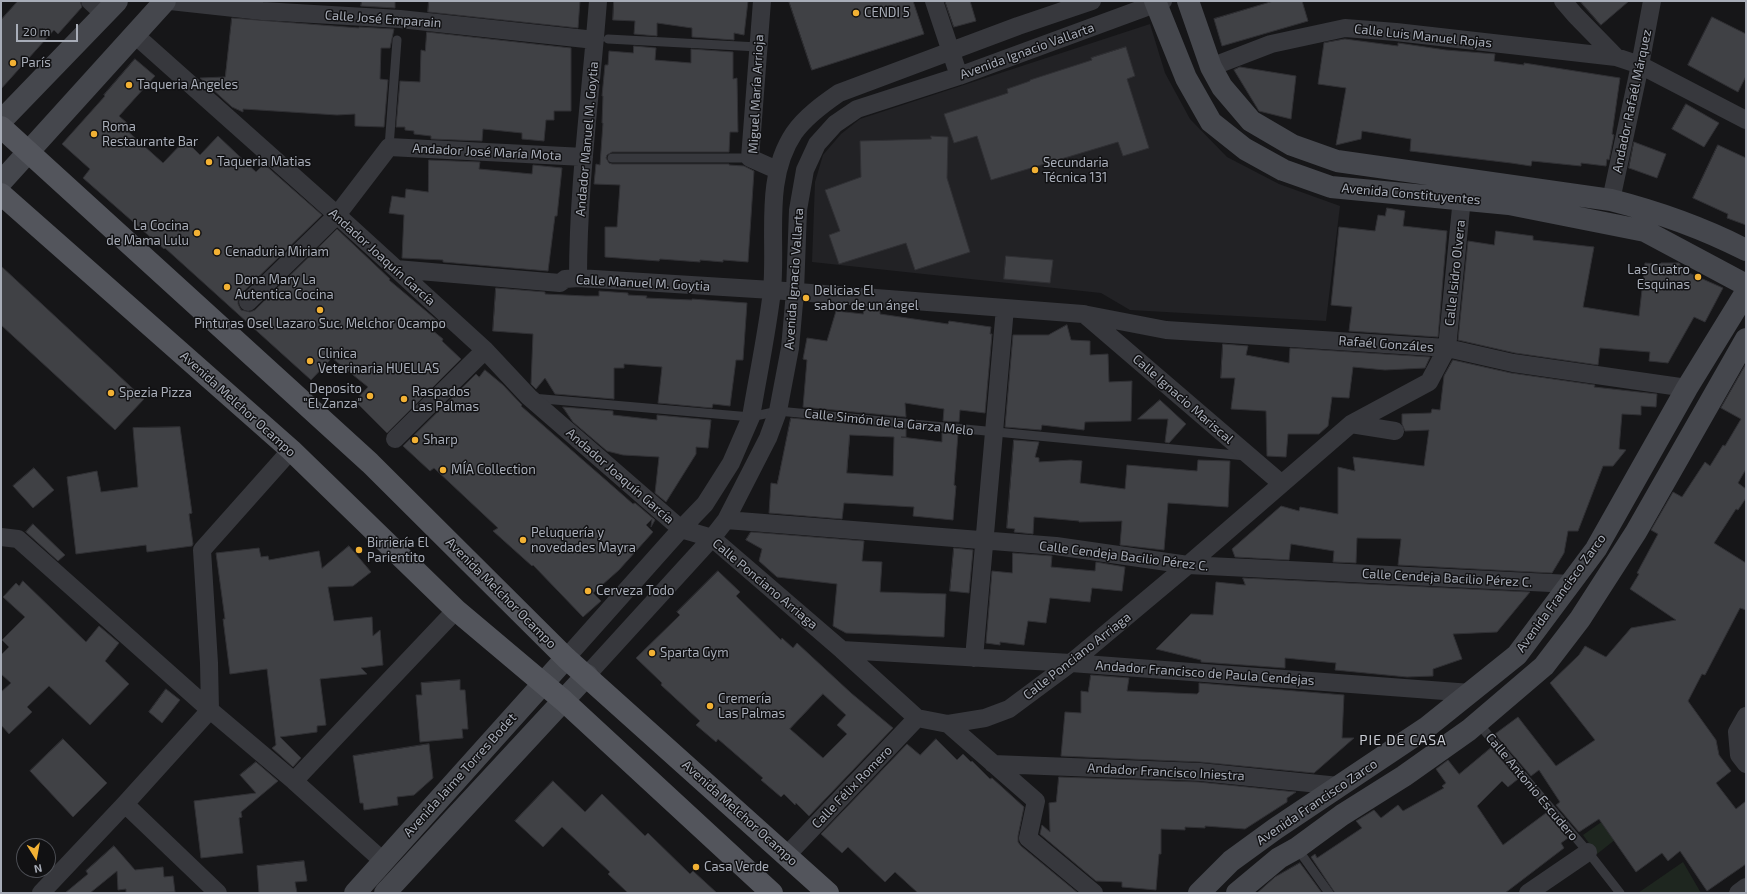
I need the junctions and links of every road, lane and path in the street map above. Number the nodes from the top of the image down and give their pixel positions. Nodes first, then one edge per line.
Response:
1 (165, 1) edge
2 (170, 1) edge
3 (598, 1) edge
4 (762, 1) edge
5 (934, 1) edge
6 (1092, 1) edge
7 (1188, 1) edge
8 (1564, 1) edge
9 (1652, 1) edge
10 (1158, 2) edge
11 (104, 6) edge
12 (135, 35) junction
13 (397, 40) dead end
14 (602, 40) junction
15 (758, 47) junction
16 (950, 52) junction
17 (1616, 57) junction
18 (1640, 65) junction
19 (1211, 67) junction
20 (959, 76) junction
21 (1746, 120) edge
22 (1, 121) edge
23 (1, 127) edge
24 (389, 147) junction
25 (28, 153) junction
26 (584, 157) junction
27 (612, 158) dead end
28 (750, 158) junction
29 (777, 170) junction
30 (1, 182) edge
31 (1, 194) edge
32 (1462, 198) junction
33 (1528, 198) junction
34 (1610, 200) junction
35 (337, 215) junction
36 (1746, 250) edge
37 (396, 269) junction
38 (578, 278) junction
39 (1746, 285) edge
40 (772, 290) junction
41 (795, 292) junction
42 (1746, 292) edge
43 (248, 302) dead end
44 (1005, 308) junction
45 (1083, 314) junction
46 (1746, 338) edge
47 (1447, 348) junction
48 (485, 350) junction
49 (1687, 388) junction
50 (529, 397) junction
51 (778, 411) junction
52 (751, 417) junction
53 (1351, 424) junction
54 (1395, 431) dead end
55 (994, 432) junction
56 (395, 439) dead end
57 (291, 450) junction
58 (1250, 457) junction
59 (1282, 484) junction
60 (726, 520) junction
61 (681, 529) junction
62 (1, 537) edge
63 (712, 538) junction
64 (984, 541) junction
65 (1188, 566) junction
66 (1571, 584) junction
67 (456, 610) junction
68 (842, 650) junction
69 (566, 658) junction
70 (974, 658) junction
71 (1071, 663) junction
72 (587, 675) junction
73 (543, 684) junction
74 (1471, 693) junction
75 (564, 701) junction
76 (210, 710) junction
77 (1746, 716) edge
78 (918, 718) junction
79 (1477, 722) junction
80 (948, 724) junction
81 (993, 764) junction
82 (1746, 764) edge
83 (294, 781) junction
84 (1339, 786) junction
85 (126, 804) junction
86 (1297, 848) junction
87 (1588, 852) junction
88 (787, 855) junction
89 (383, 861) junction
90 (1746, 887) edge
91 (393, 890) edge
92 (41, 893) edge
93 (218, 893) edge
94 (355, 893) edge
95 (772, 893) edge
96 (828, 893) edge
97 (1094, 893) edge
98 (1199, 893) edge
99 (1236, 893) edge
100 (1329, 893) edge
101 (1528, 893) edge
102 (1620, 893) edge
103 (1738, 893) edge

1 - 12 street
2 - 14 street, Calle José Emparain
3 - 14 street, Andador Manuel M. Goytia
4 - 15 street, Miguel María Arrioja
5 - 16 street
6 - 16 street, Avenida Ignacio Vallarta
7 - 19 street, Avenida Constituyentes
8 - 17 street
9 - 18 street, Andador Rafaél Márquez
10 - 20 street, Avenida Ignacio Vallarta
10 - 32 street, Avenida Constituyentes
11 - 22 street
12 - 25 street
12 - 35 street, Andador Joaquín García
13 - 24 lane
14 - 15 lane, Calle José Emparain
14 - 26 street, Andador Manuel M. Goytia
15 - 28 street, Miguel María Arrioja
16 - 20 street
16 - 29 street, Avenida Ignacio Vallarta
17 - 18 street
17 - 19 street, Calle Luis Manuel Rojas
18 - 21 street
18 - 34 street, Andador Rafaél Márquez
19 - 33 street, Avenida Constituyentes
20 - 41 street, Avenida Ignacio Vallarta
23 - 25 main road, Avenida Melchor Ocampo
24 - 26 street, Andador José María Mota
24 - 35 street
25 - 30 street
25 - 69 main road, Avenida Melchor Ocampo
26 - 38 street, Andador Manuel M. Goytia
27 - 28 lane
28 - 29 street, Miguel María Arrioja
29 - 40 street, Avenida Ignacio Vallarta
31 - 57 main road, Avenida Melchor Ocampo
32 - 33 street, Avenida Constituyentes
32 - 47 street, Calle Isidro Olvera
33 - 34 street, Avenida Constituyentes
33 - 39 street, Avenida Constituyentes
34 - 36 street, Avenida Constituyentes
35 - 37 street, Andador Joaquín García
35 - 43 street
37 - 38 street, Calle Manuel M. Goytia
37 - 48 street, Andador Joaquín García
38 - 40 street, Calle Manuel M. Goytia
40 - 41 street, Calle Manuel M. Goytia
40 - 52 street, Avenida Ignacio Vallarta
41 - 44 street, Calle Manuel M. Goytia
41 - 51 street, Avenida Ignacio Vallarta
42 - 49 street, Avenida Francisco Zarco
44 - 45 street, Rafaél Gonzáles
44 - 55 street
45 - 47 street, Rafaél Gonzáles
45 - 58 street, Calle Ignacio Mariscal
46 - 79 street, Avenida Francisco Zarco
47 - 49 street, Rafaél Gonzáles
47 - 53 street, Calle Ponciano Arriaga
48 - 50 street, Andador Joaquín García
48 - 56 street
49 - 66 street, Avenida Francisco Zarco
50 - 52 lane, Calle Simón de la Garza Melo
50 - 61 street, Andador Joaquín García
51 - 52 lane, Calle Simón de la Garza Melo
51 - 55 lane, Calle Simón de la Garza Melo
51 - 60 street, Avenida Ignacio Vallarta
52 - 61 street, Avenida Ignacio Vallarta
53 - 54 street
53 - 59 street, Calle Ponciano Arriaga
55 - 58 lane, Calle Simón de la Garza Melo
55 - 64 street
57 - 67 main road, Avenida Melchor Ocampo
57 - 76 street
58 - 59 street, Calle Ignacio Mariscal
59 - 65 street, Calle Ponciano Arriaga
60 - 63 street, Avenida Ignacio Vallarta
60 - 64 street, Calle Cendeja Bacilio Pérez C.
61 - 63 street, Calle Ponciano Arriaga
61 - 69 street, Avenida Ignacio Vallarta
62 - 76 street
63 - 68 street, Calle Ponciano Arriaga
63 - 72 street, Avenida Ignacio Vallarta
64 - 65 street, Calle Cendeja Bacilio Pérez C.
64 - 70 street
65 - 66 street, Calle Cendeja Bacilio Pérez C.
65 - 71 street, Calle Ponciano Arriaga
66 - 74 street, Avenida Francisco Zarco
67 - 73 main road, Avenida Melchor Ocampo
67 - 83 street
68 - 70 street, Andador Francisco de Paula Cendejas
68 - 78 street, Calle Ponciano Arriaga
69 - 72 main road, Avenida Melchor Ocampo
69 - 73 street, Avenida Jaime Torres Bodet
70 - 71 street, Andador Francisco de Paula Cendejas
71 - 74 street, Andador Francisco de Paula Cendejas
71 - 80 street, Calle Ponciano Arriaga
72 - 75 street, Avenida Jaime Torres Bodet
72 - 88 main road, Avenida Melchor Ocampo
73 - 75 main road, Avenida Melchor Ocampo
73 - 89 street, Avenida Jaime Torres Bodet
74 - 84 street, Avenida Francisco Zarco
75 - 91 street, Avenida Jaime Torres Bodet
75 - 95 main road, Avenida Melchor Ocampo
76 - 83 street
76 - 85 street
77 - 82 street
78 - 80 street, Calle Ponciano Arriaga
78 - 88 street, Calle Félix Romero
79 - 86 street, Avenida Francisco Zarco
79 - 87 lane, Calle Antonio Escudero
80 - 81 street
81 - 84 street, Andador Francisco Iniestra
81 - 97 street
83 - 89 street
84 - 98 street, Avenida Francisco Zarco
85 - 92 street
85 - 93 street
86 - 99 street, Avenida Francisco Zarco
86 - 100 lane
87 - 101 street, Calle Antonio Escudero
87 - 102 lane, Calle Antonio Escudero
88 - 96 main road, Avenida Melchor Ocampo
89 - 94 street, Avenida Jaime Torres Bodet
90 - 103 street

